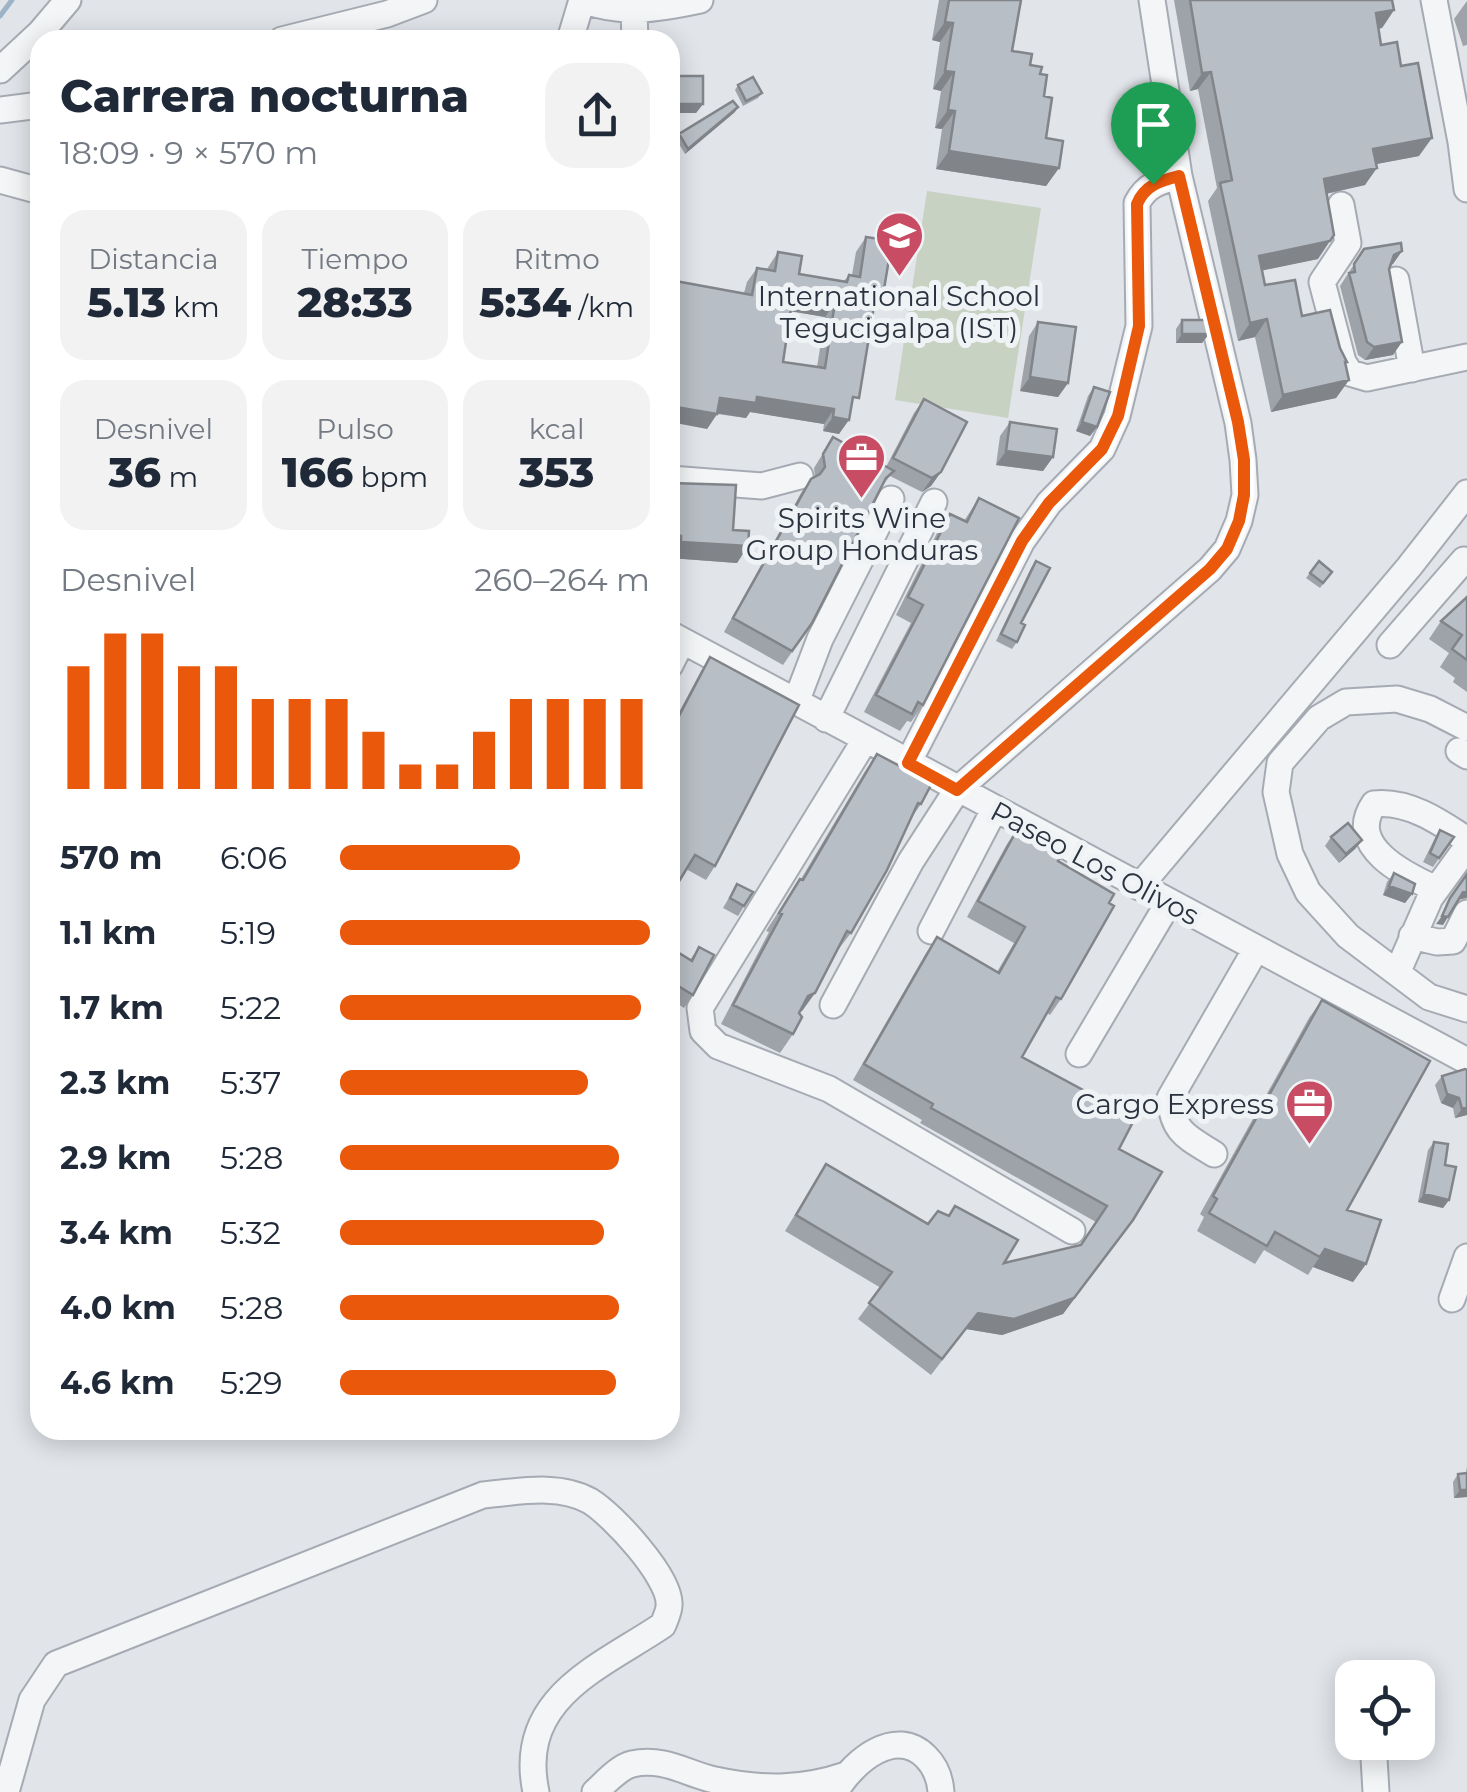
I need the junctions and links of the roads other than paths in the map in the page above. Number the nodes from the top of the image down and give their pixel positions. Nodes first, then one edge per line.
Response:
1 (68, 0) edge
2 (424, 0) edge
3 (582, 0) edge
4 (700, 0) edge
5 (1152, 0) edge
6 (1434, 0) edge
7 (634, 12) junction
8 (43, 30) edge
9 (322, 30) edge
10 (573, 30) edge
11 (635, 30) edge
12 (30, 43) edge
13 (0, 70) edge
14 (30, 106) edge
15 (0, 110) edge
16 (1464, 144) edge
17 (1179, 176) junction
18 (0, 180) edge
19 (30, 188) edge
20 (1467, 189) edge
21 (1342, 205) dead end
22 (1396, 280) edge
23 (1467, 358) edge
24 (1412, 369) junction
25 (800, 476) dead end
26 (680, 480) edge
27 (1467, 494) edge
28 (891, 499) dead end
29 (934, 502) dead end
30 (1434, 536) junction
31 (1466, 561) edge
32 (680, 640) edge
33 (1390, 645) dead end
34 (796, 702) junction
35 (826, 718) junction
36 (865, 740) junction
37 (1464, 745) edge
38 (908, 763) junction
39 (957, 790) junction
40 (994, 810) junction
41 (1467, 844) edge
42 (1140, 886) junction
43 (1436, 889) junction
44 (1169, 902) junction
45 (1467, 914) edge
46 (931, 931) dead end
47 (1412, 936) junction
48 (1256, 949) junction
49 (1398, 970) junction
50 (1429, 997) junction
51 (832, 1005) dead end
52 (1467, 1010) edge
53 (1409, 1030) junction
54 (1079, 1054) dead end
55 (1467, 1062) edge
56 (1214, 1154) dead end
57 (1072, 1230) dead end
58 (1467, 1256) edge
59 (1452, 1299) dead end
60 (1374, 1760) edge
61 (840, 1783) edge
62 (6, 1792) edge
63 (536, 1792) edge
64 (595, 1792) edge
65 (941, 1792) edge
66 (1376, 1792) edge

1 - 8 street
2 - 9 street
3 - 7 street
3 - 10 street
4 - 7 street
5 - 17 street
6 - 16 street
7 - 11 street
12 - 13 street
14 - 15 street
16 - 20 street
17 - 38 street
17 - 39 street
18 - 19 street
21 - 24 street
22 - 24 street
23 - 24 street
25 - 26 street
27 - 30 street
28 - 34 street
29 - 35 street
30 - 31 street
30 - 42 street
31 - 33 street
32 - 34 street, Paseo Los Olivos
34 - 35 street, Paseo Los Olivos
35 - 36 street, Paseo Los Olivos
36 - 38 street, Paseo Los Olivos
36 - 57 street
37 - 49 street
38 - 39 street, Paseo Los Olivos
39 - 40 street, Paseo Los Olivos
39 - 51 street
40 - 42 street, Paseo Los Olivos
40 - 46 street
41 - 43 street
41 - 43 street
42 - 44 street, Paseo Los Olivos
43 - 47 street
44 - 48 street, Paseo Los Olivos
44 - 54 street
45 - 47 street
47 - 49 street
48 - 53 street, Paseo Los Olivos
48 - 56 street
49 - 50 street
50 - 52 street
50 - 53 street
53 - 55 street, Paseo Los Olivos
58 - 59 street
60 - 66 street
61 - 64 street
61 - 65 street
62 - 63 street

